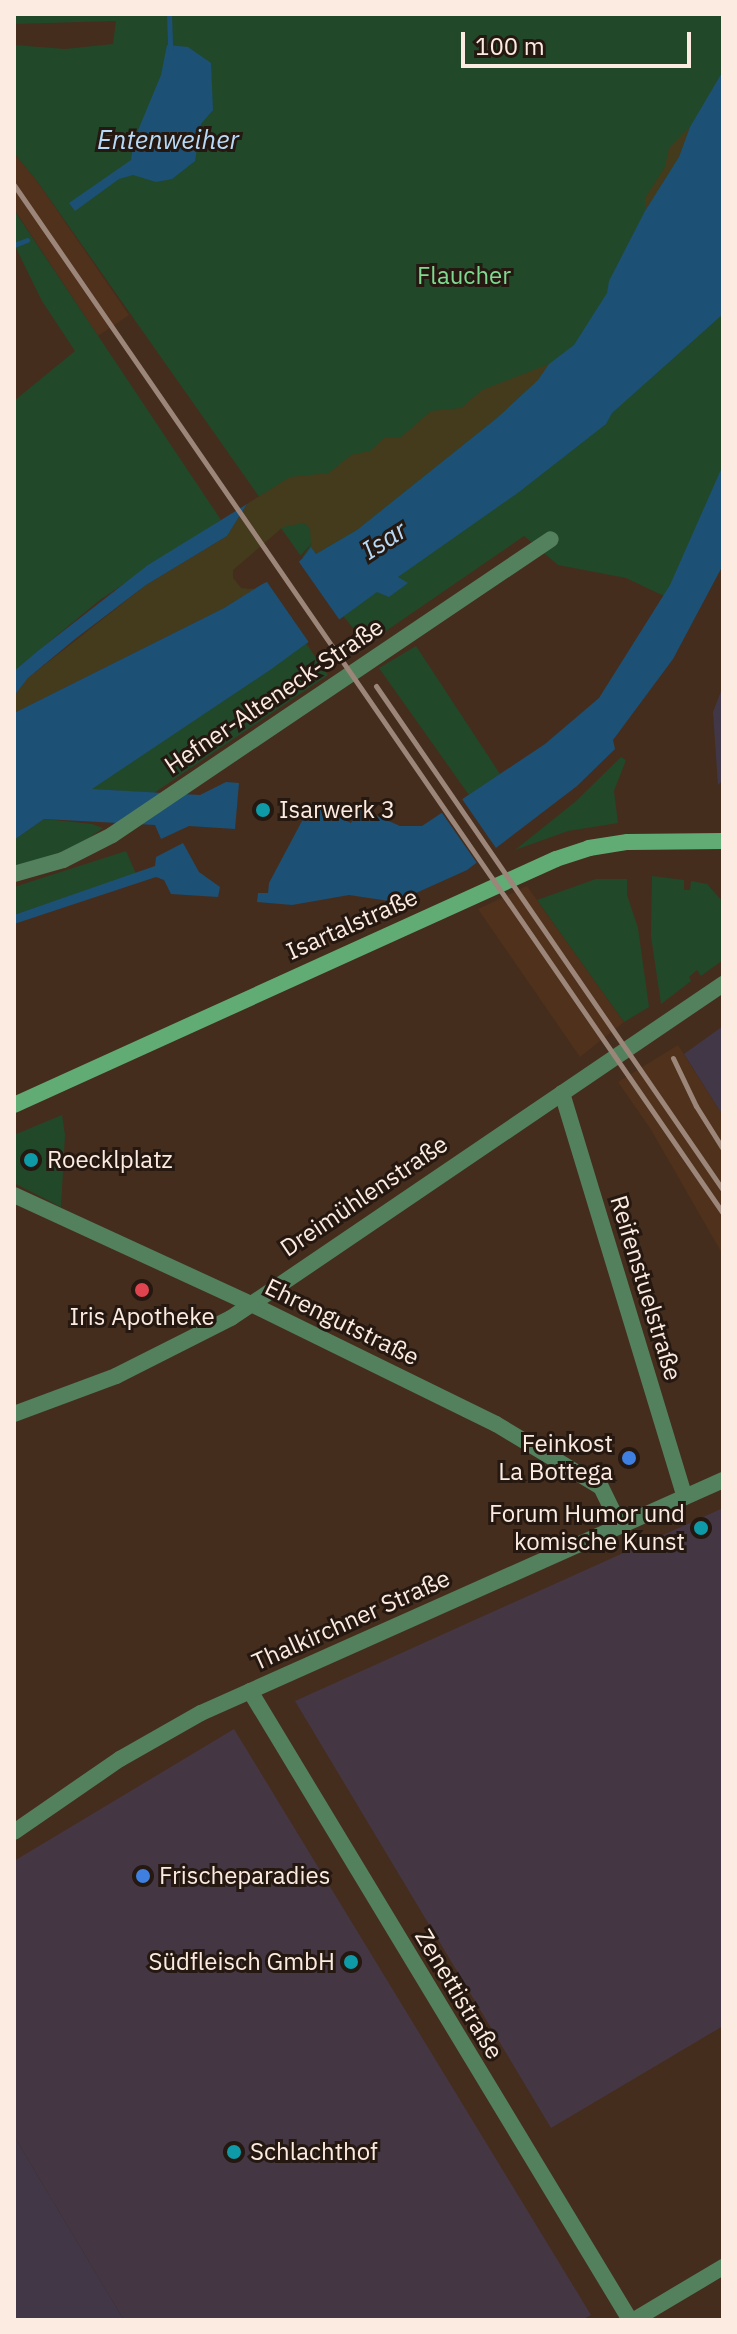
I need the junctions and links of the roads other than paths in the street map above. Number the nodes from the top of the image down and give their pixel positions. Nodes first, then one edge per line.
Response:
1 (551, 539) dead end
2 (723, 841) edge
3 (14, 874) edge
4 (723, 984) edge
5 (562, 1093) junction
6 (14, 1105) edge
7 (14, 1195) edge
8 (249, 1303) junction
9 (14, 1414) edge
10 (723, 1480) edge
11 (685, 1497) junction
12 (620, 1526) junction
13 (250, 1691) junction
14 (14, 1832) edge
15 (723, 2267) edge
16 (632, 2320) edge

1 - 3 street, Hefner-Alteneck-Straße
2 - 6 main road, Isartalstraße
4 - 5 street, Dreimühlenstraße
5 - 8 street, Dreimühlenstraße
5 - 11 street, Reifenstuelstraße
7 - 8 street, Ehrengutstraße
8 - 9 street, Dreimühlenstraße
8 - 12 street, Ehrengutstraße
10 - 11 street, Thalkirchner Straße
11 - 12 street, Thalkirchner Straße
12 - 13 street, Thalkirchner Straße
13 - 14 street, Thalkirchner Straße
13 - 16 street, Zenettistraße
15 - 16 street

